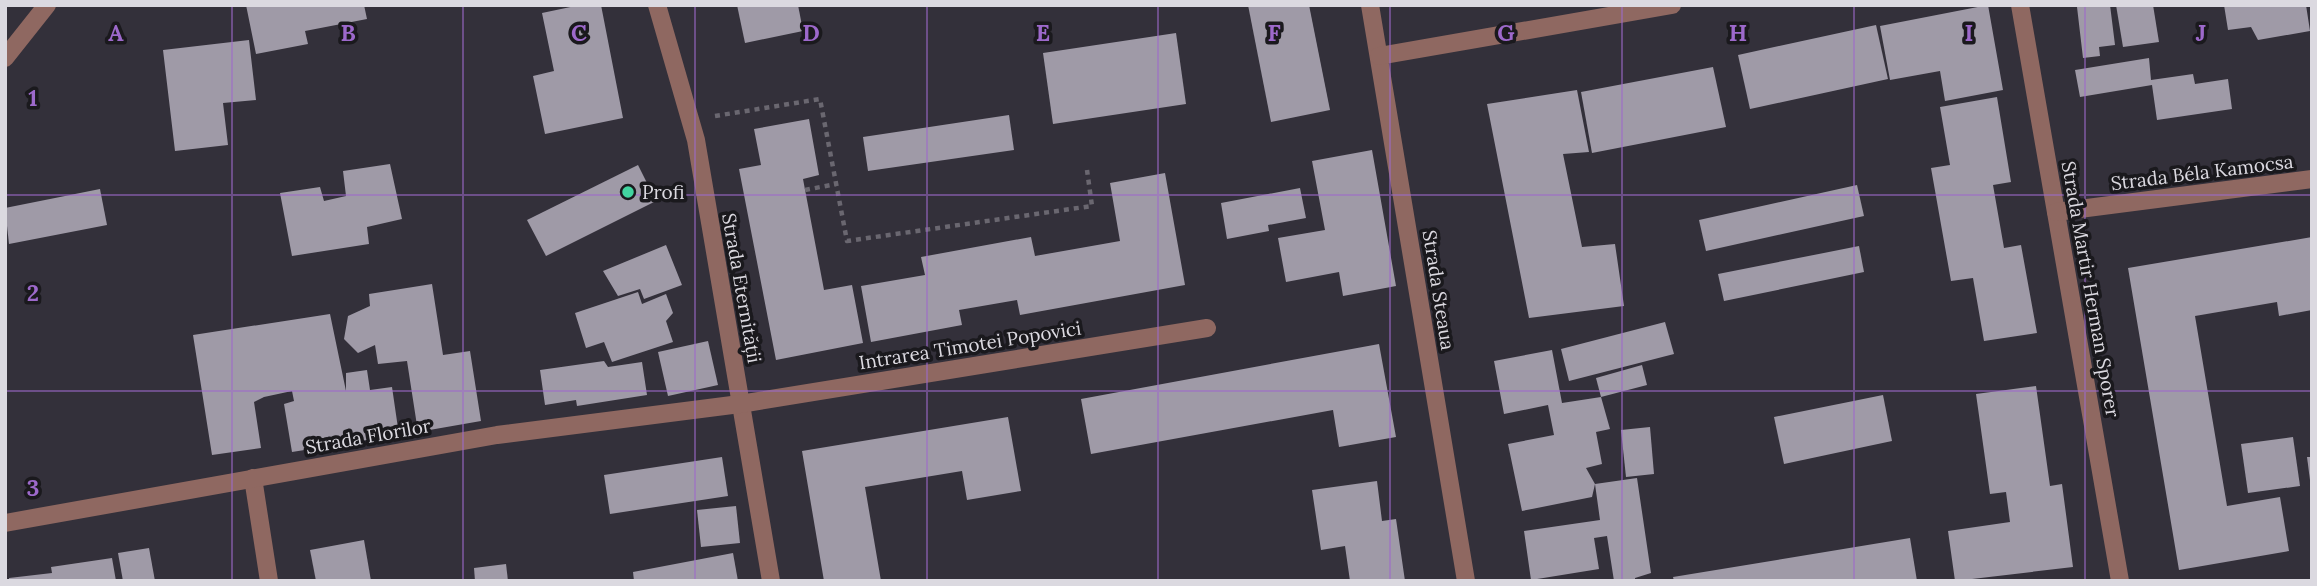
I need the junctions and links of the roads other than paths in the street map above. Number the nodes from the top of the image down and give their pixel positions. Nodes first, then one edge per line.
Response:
1 (47, 5) edge
2 (657, 5) edge
3 (1370, 5) edge
4 (1672, 5) edge
5 (2021, 5) edge
6 (1379, 55) junction
7 (5, 58) edge
8 (2312, 179) edge
9 (2056, 212) junction
10 (1207, 328) dead end
11 (740, 404) junction
12 (253, 478) junction
13 (5, 523) edge
14 (269, 581) edge
15 (771, 581) edge
16 (1466, 581) edge
17 (2120, 581) edge

1 - 7 street
2 - 11 street, Strada Eternității
3 - 6 street, Strada Steaua
4 - 6 street
5 - 9 street, Strada Martir Herman Sporer
6 - 16 street, Strada Steaua
8 - 9 street, Strada Béla Kamocsa
9 - 17 street, Strada Martir Herman Sporer
10 - 11 street, Intrarea Timotei Popovici
11 - 12 street, Strada Florilor
11 - 15 street, Strada Eternității
12 - 13 street, Strada Florilor
12 - 14 street

